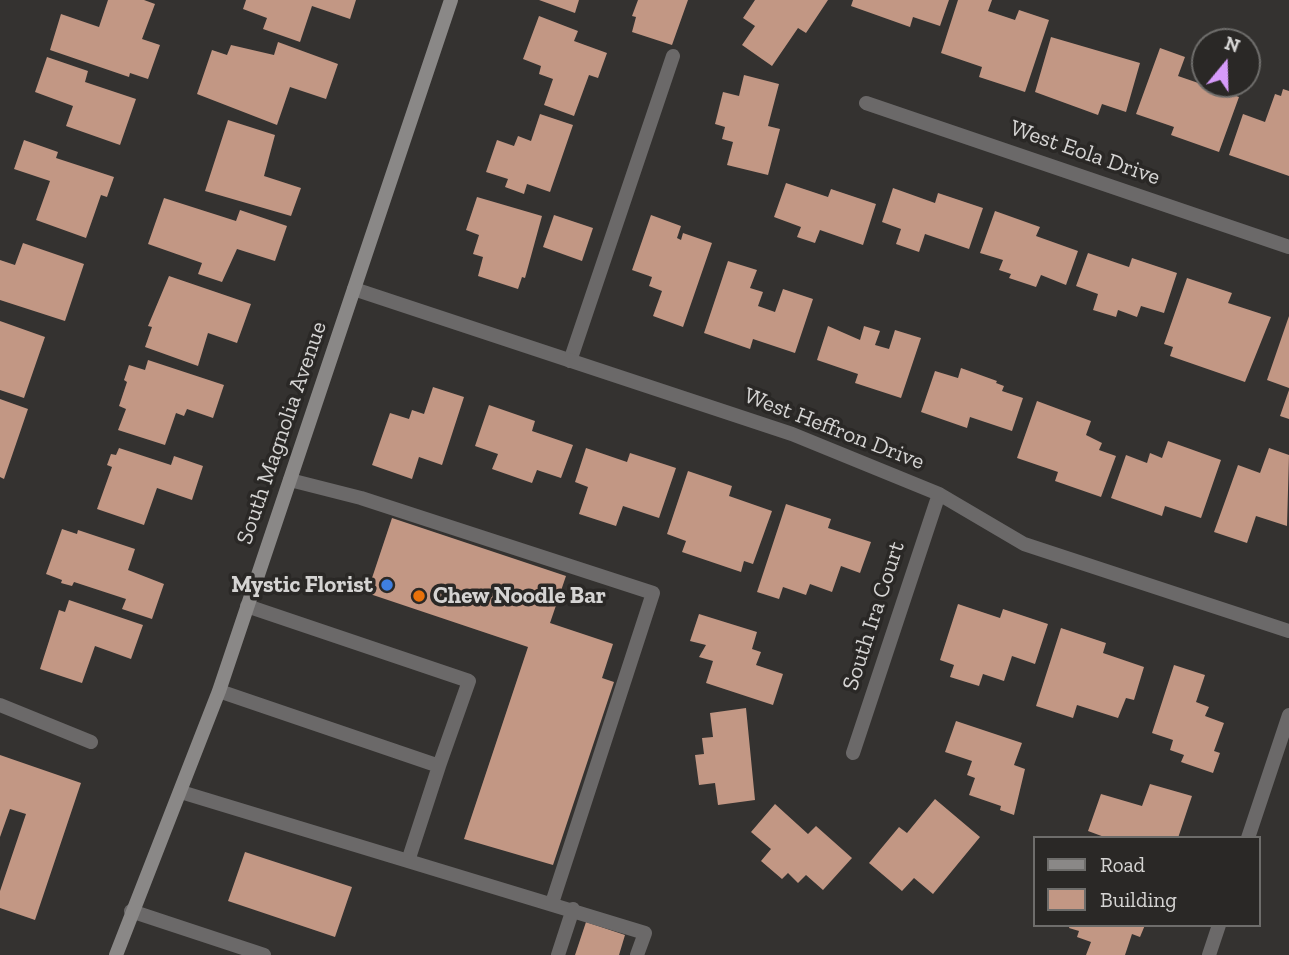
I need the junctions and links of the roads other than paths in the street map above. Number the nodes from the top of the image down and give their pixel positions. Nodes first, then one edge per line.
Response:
1 (451, 0) edge
2 (673, 57) dead end
3 (866, 103) dead end
4 (1289, 247) edge
5 (354, 289) junction
6 (570, 361) junction
7 (290, 480) junction
8 (939, 494) junction
9 (247, 606) junction
10 (1289, 631) edge
11 (219, 691) junction
12 (0, 705) edge
13 (1289, 715) edge
14 (91, 742) dead end
15 (853, 753) dead end
16 (439, 766) junction
17 (181, 792) junction
18 (1249, 836) edge
19 (408, 861) junction
20 (552, 903) junction
21 (573, 909) junction
22 (131, 911) junction
23 (1218, 927) edge
24 (116, 955) edge
25 (264, 955) edge
26 (558, 955) edge
27 (637, 955) edge
28 (1209, 955) edge

1 - 5 main road, South Magnolia Avenue
2 - 6 street
3 - 4 street, West Eola Drive
5 - 6 street, West Heffron Drive
5 - 7 main road, South Magnolia Avenue
6 - 8 street, West Heffron Drive
7 - 9 main road, South Magnolia Avenue
7 - 20 street
8 - 10 street, West Heffron Drive
8 - 15 street, South Ira Court
9 - 11 main road, South Magnolia Avenue
9 - 16 street
11 - 16 street
11 - 17 main road, South Magnolia Avenue
12 - 14 street
13 - 18 street
16 - 19 street
17 - 19 street
17 - 22 main road, South Magnolia Avenue
19 - 20 street
20 - 21 street
21 - 26 street
21 - 27 street
22 - 24 main road, South Magnolia Avenue
22 - 25 street
23 - 28 street

